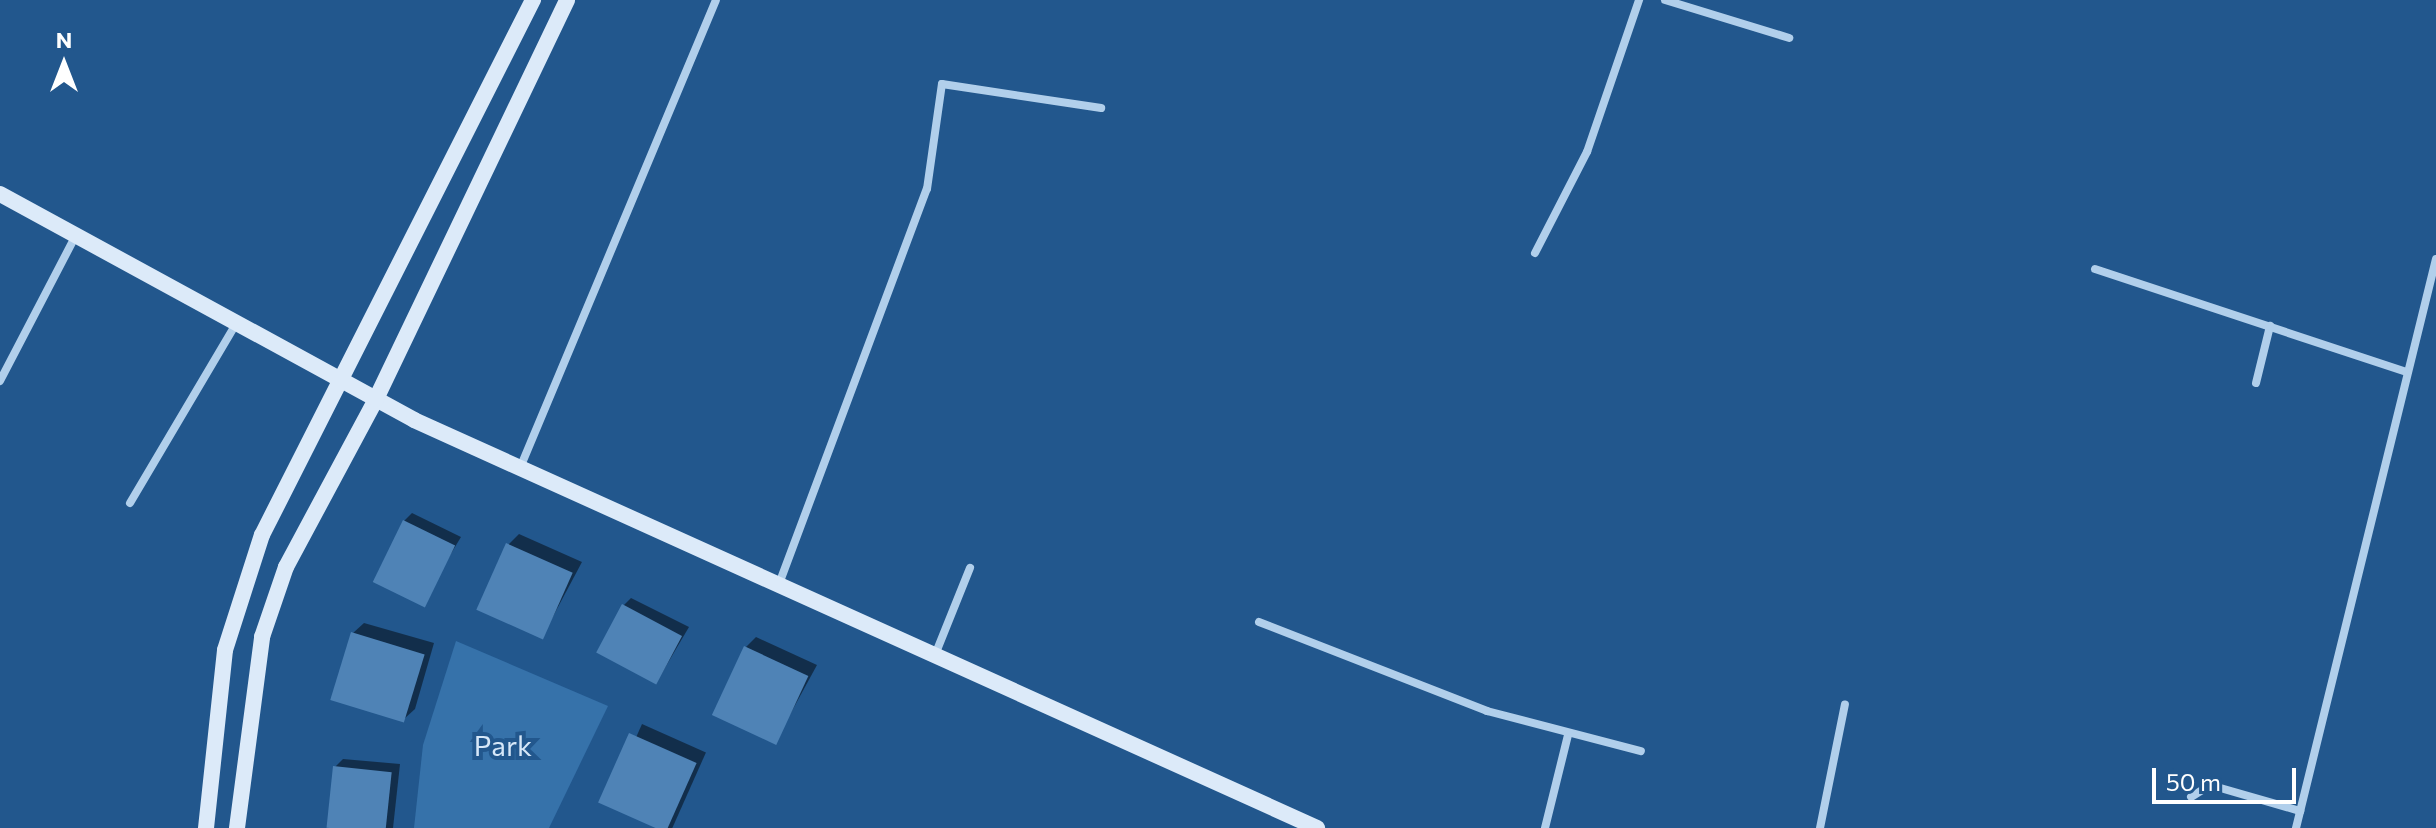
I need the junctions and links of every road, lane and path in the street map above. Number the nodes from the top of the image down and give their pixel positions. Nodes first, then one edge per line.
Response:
1 (533, 0) edge
2 (567, 0) edge
3 (716, 0) edge
4 (1639, 0) edge
5 (1665, 0) edge
6 (1789, 38) dead end
7 (1101, 108) dead end
8 (1, 196) edge
9 (76, 235) junction
10 (1535, 253) dead end
11 (2436, 259) edge
12 (2095, 269) dead end
13 (237, 323) junction
14 (2270, 326) junction
15 (2407, 372) junction
16 (0, 381) edge
17 (345, 382) junction
18 (2256, 383) dead end
19 (376, 399) junction
20 (520, 468) junction
21 (130, 503) dead end
22 (970, 568) dead end
23 (779, 584) junction
24 (1259, 622) dead end
25 (935, 655) junction
26 (1845, 704) dead end
27 (1568, 735) junction
28 (1641, 751) dead end
29 (2191, 797) dead end
30 (2300, 811) junction
31 (206, 828) edge
32 (237, 828) edge
33 (1317, 828) edge
34 (1545, 828) edge
35 (1820, 828) edge
36 (2296, 828) edge

1 - 17 street
2 - 19 street
3 - 20 street
4 - 10 street
5 - 6 street
7 - 23 street
8 - 9 street
9 - 13 street
9 - 16 street
11 - 15 street
12 - 14 street
13 - 17 street
13 - 21 street
14 - 15 street
14 - 18 street
15 - 30 street
17 - 19 street
17 - 31 street
19 - 20 street
19 - 32 street
20 - 23 street
22 - 25 street
23 - 25 street
24 - 27 street
25 - 33 street
26 - 35 street
27 - 28 street
27 - 34 street
29 - 30 street
30 - 36 street

